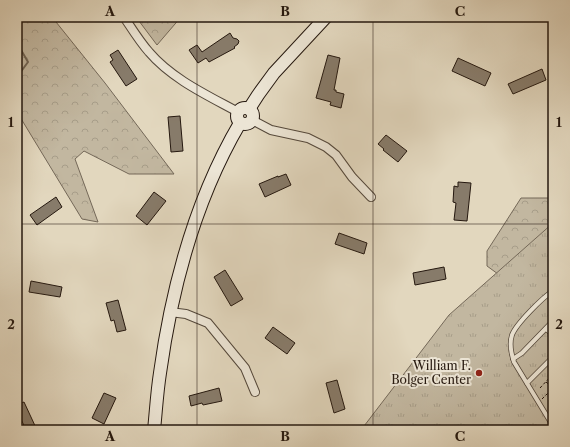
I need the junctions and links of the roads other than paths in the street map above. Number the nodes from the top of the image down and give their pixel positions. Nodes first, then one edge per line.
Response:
1 (124, 17) edge
2 (326, 17) edge
3 (245, 116) junction
4 (371, 197) dead end
5 (553, 291) edge
6 (170, 312) junction
7 (553, 321) edge
8 (546, 328) junction
9 (553, 335) edge
10 (553, 357) edge
11 (513, 359) junction
12 (527, 383) junction
13 (255, 392) dead end
14 (553, 426) edge
15 (154, 430) edge

1 - 3 street
2 - 3 street
3 - 4 street
3 - 6 street
5 - 11 lane
6 - 13 street
6 - 15 street
7 - 8 lane
8 - 9 lane
8 - 11 lane
10 - 12 lane
11 - 12 lane
12 - 14 lane

